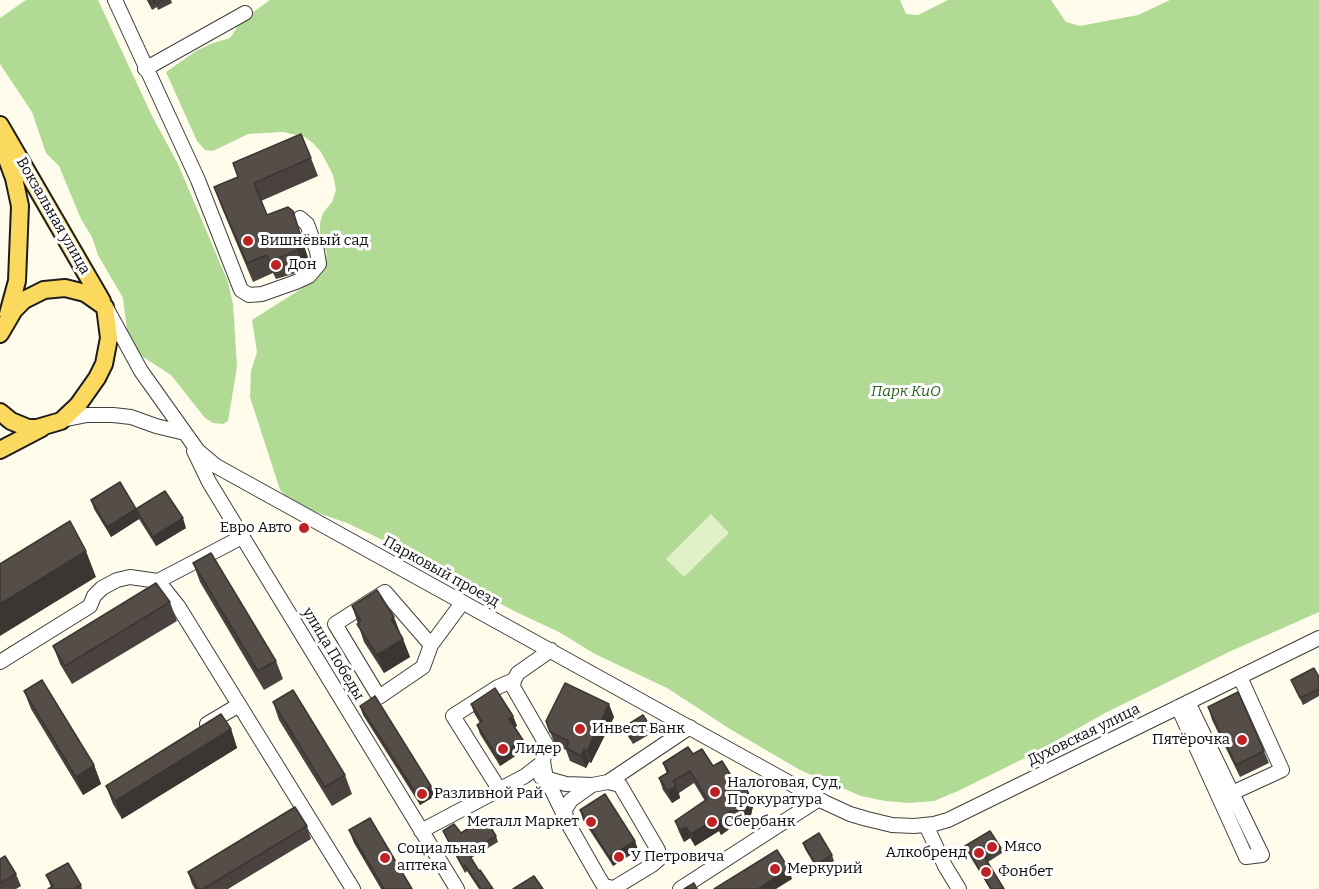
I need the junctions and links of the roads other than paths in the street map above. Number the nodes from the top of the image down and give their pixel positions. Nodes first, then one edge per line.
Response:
1 (115, 0) edge
2 (245, 12) dead end
3 (145, 69) junction
4 (0, 125) edge
5 (0, 140) edge
6 (300, 218) dead end
7 (105, 307) junction
8 (2, 329) edge
9 (0, 412) edge
10 (51, 425) junction
11 (185, 433) junction
12 (0, 450) edge
13 (243, 537) junction
14 (158, 581) junction
15 (462, 603) junction
16 (1319, 638) edge
17 (431, 645) junction
18 (551, 650) junction
19 (0, 662) edge
20 (1240, 677) junction
21 (514, 680) junction
22 (1183, 704) junction
23 (239, 705) junction
24 (1196, 718) junction
25 (690, 727) junction
26 (199, 730) edge
27 (543, 762) junction
28 (525, 776) junction
29 (546, 778) junction
30 (608, 782) junction
31 (592, 784) junction
32 (499, 789) junction
33 (1232, 793) junction
34 (819, 799) junction
35 (566, 820) junction
36 (926, 825) junction
37 (421, 831) junction
38 (353, 889) edge
39 (457, 889) edge
40 (680, 889) edge
41 (958, 889) edge

1 - 3 street
2 - 3 street
3 - 6 street
4 - 7 main road, Вокзальная улица
5 - 8 main road, Вокзальная улица
7 - 8 main road
7 - 10 main road
7 - 11 street, Парковый проезд
9 - 10 main road
10 - 11 street
10 - 12 main road
11 - 13 street, улица Победы
11 - 15 street, Парковый проезд
13 - 14 street
13 - 37 street, улица Победы
14 - 19 street
14 - 23 street
15 - 17 street
15 - 18 street, Парковый проезд
16 - 20 street, Духовская улица
17 - 17 street
18 - 21 street
18 - 25 street, Парковый проезд
20 - 22 street, Духовская улица
20 - 33 street
21 - 27 street
21 - 32 street
22 - 24 street
22 - 36 street, Духовская улица
23 - 26 street
23 - 38 street
24 - 33 street
24 - 33 street
25 - 30 street
25 - 34 street, Парковый проезд
27 - 28 street
27 - 29 street
28 - 29 street
28 - 32 street
29 - 31 street
29 - 35 street
30 - 31 street
30 - 35 street
31 - 35 street
32 - 37 street
34 - 36 street, Парковый проезд
34 - 40 street
36 - 41 street
37 - 39 street, улица Победы

